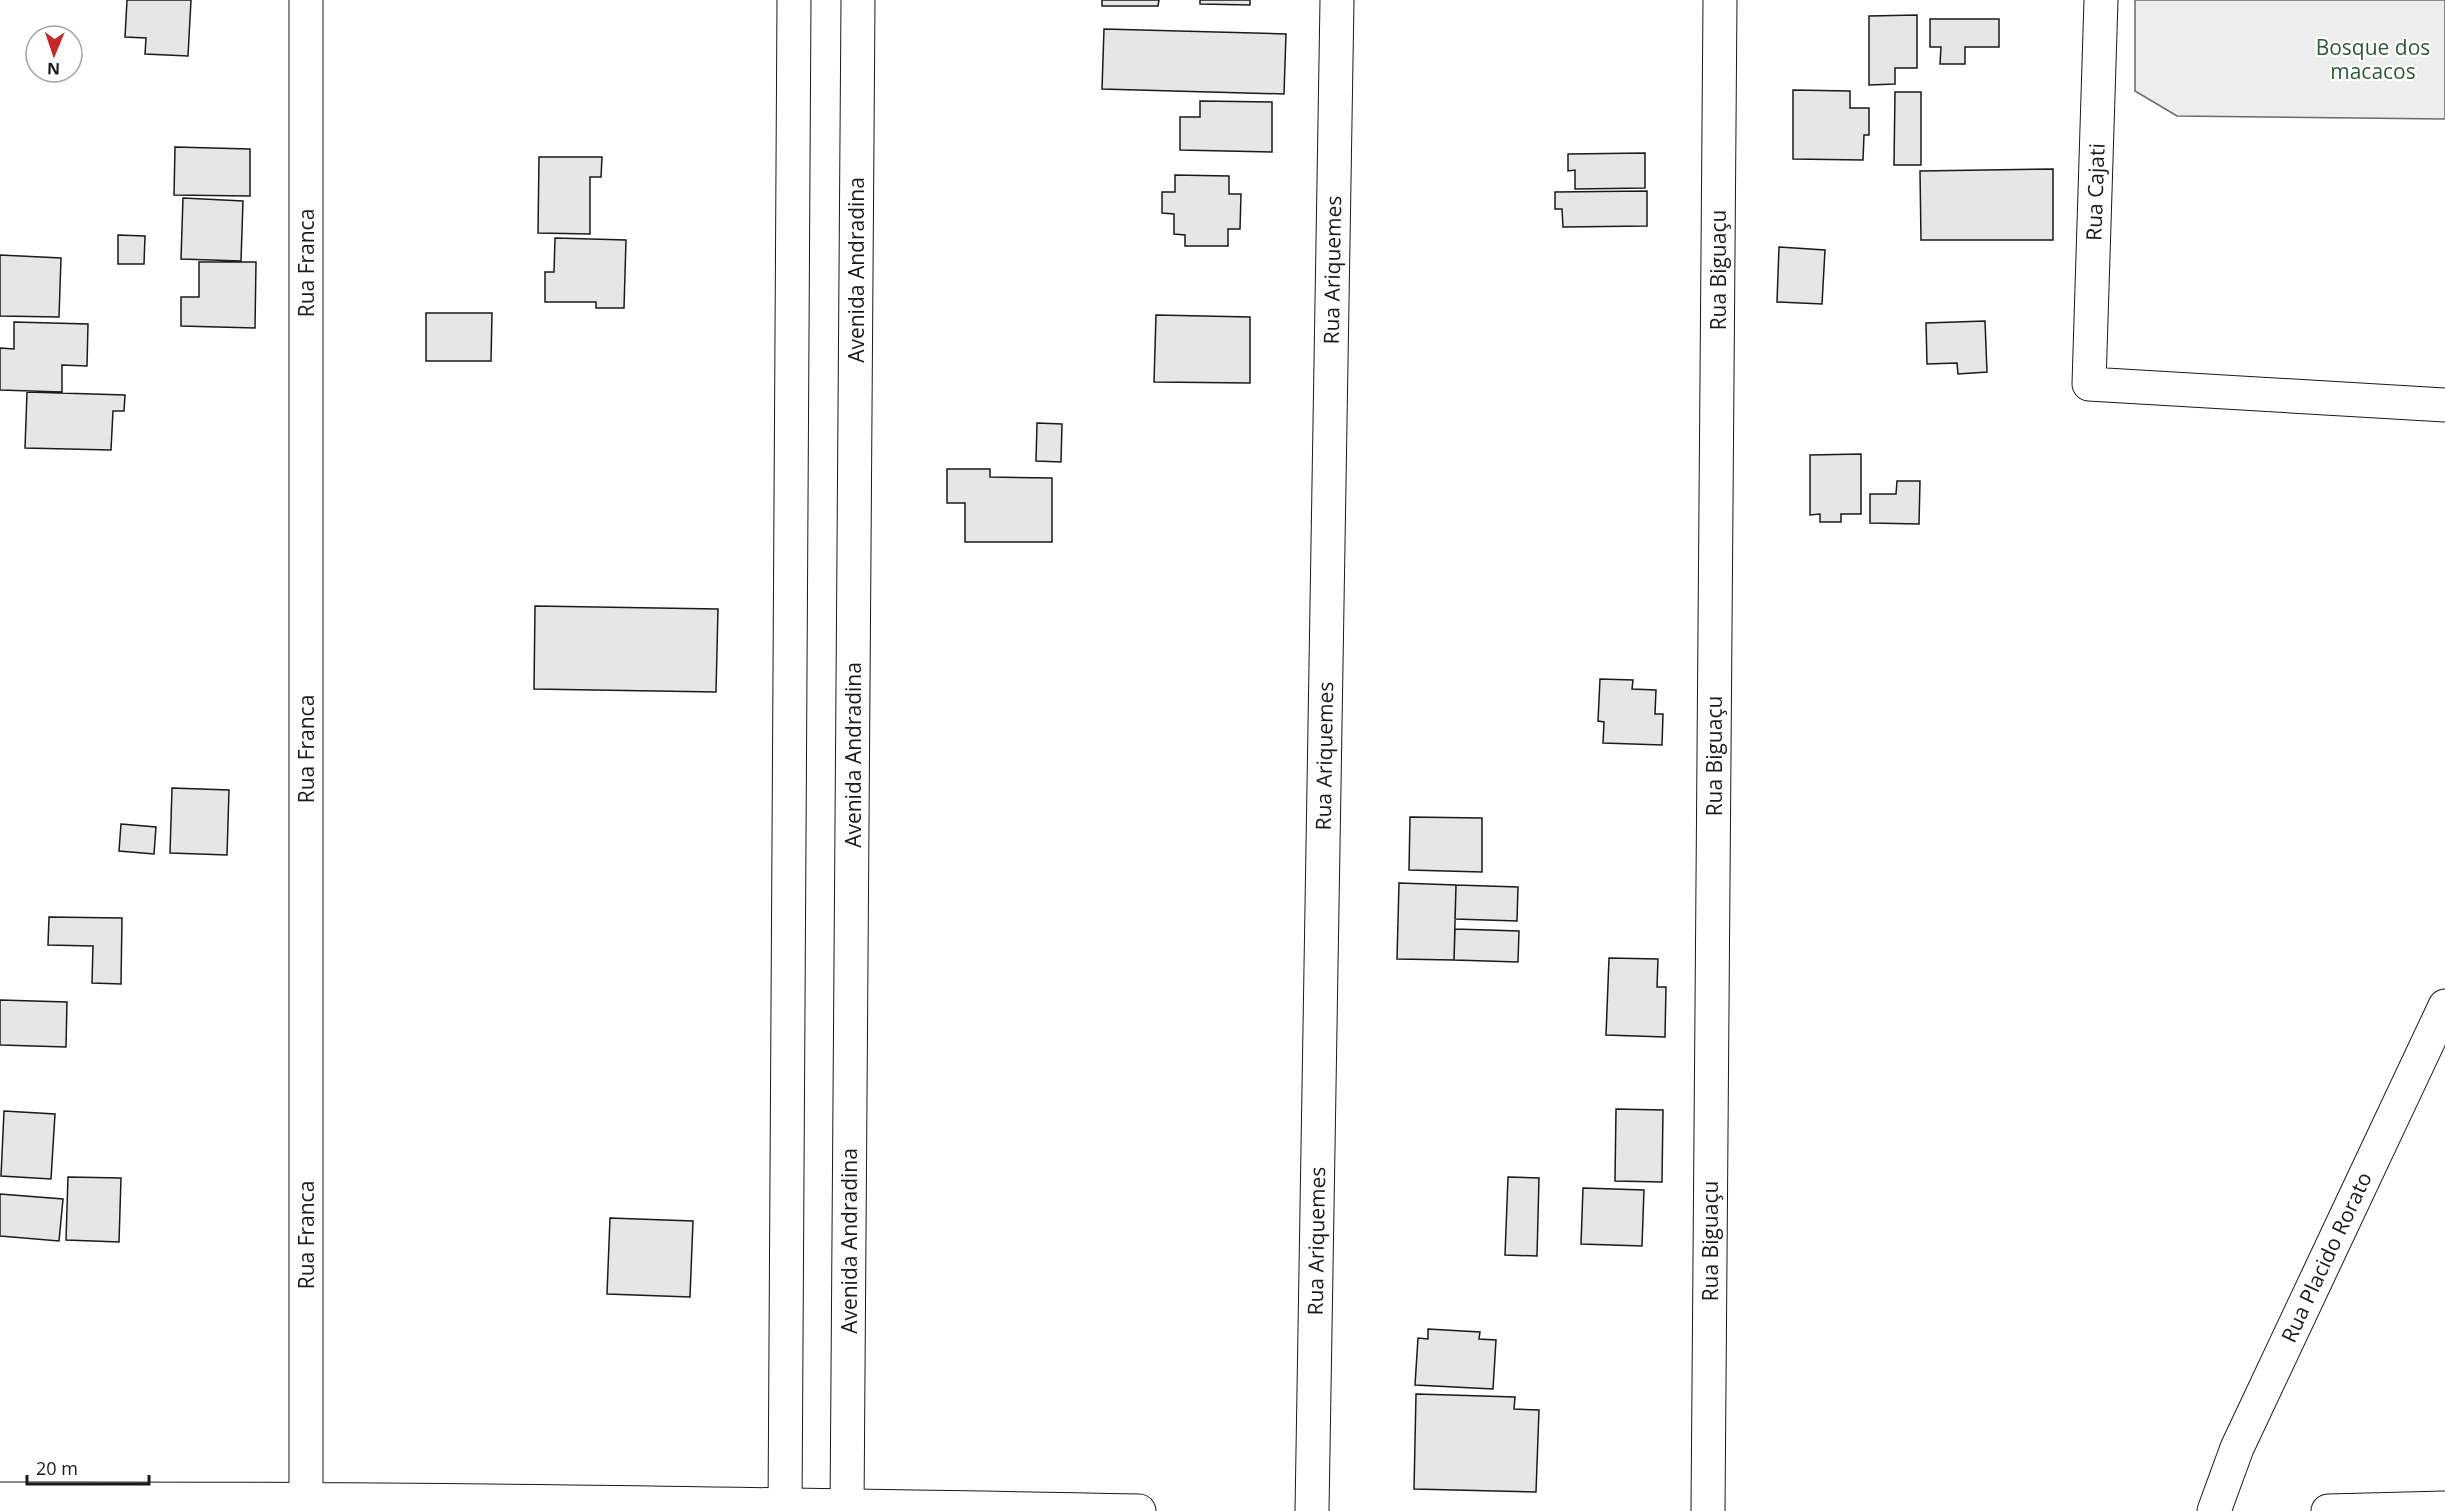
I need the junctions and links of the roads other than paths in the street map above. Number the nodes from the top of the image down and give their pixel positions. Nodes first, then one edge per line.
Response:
1 (306, 0) edge
2 (794, 0) edge
3 (858, 0) edge
4 (1337, 0) edge
5 (1720, 0) edge
6 (2101, 0) edge
7 (2445, 405) edge
8 (2445, 1006) edge
9 (306, 1498) junction
10 (0, 1499) edge
11 (785, 1507) edge
12 (847, 1508) edge
13 (2445, 1508) edge
14 (1139, 1511) edge
15 (1312, 1511) edge
16 (1708, 1511) edge
17 (2214, 1511) edge
18 (2328, 1511) edge

1 - 9 street, Rua Franca
2 - 11 street
3 - 12 street, Avenida Andradina
4 - 15 street, Rua Ariquemes
5 - 16 street, Rua Biguaçu
6 - 7 street, Rua Cajati
8 - 17 street, Rua Placido Rorato
9 - 10 street
9 - 11 street
11 - 12 street
12 - 14 street
13 - 18 street

